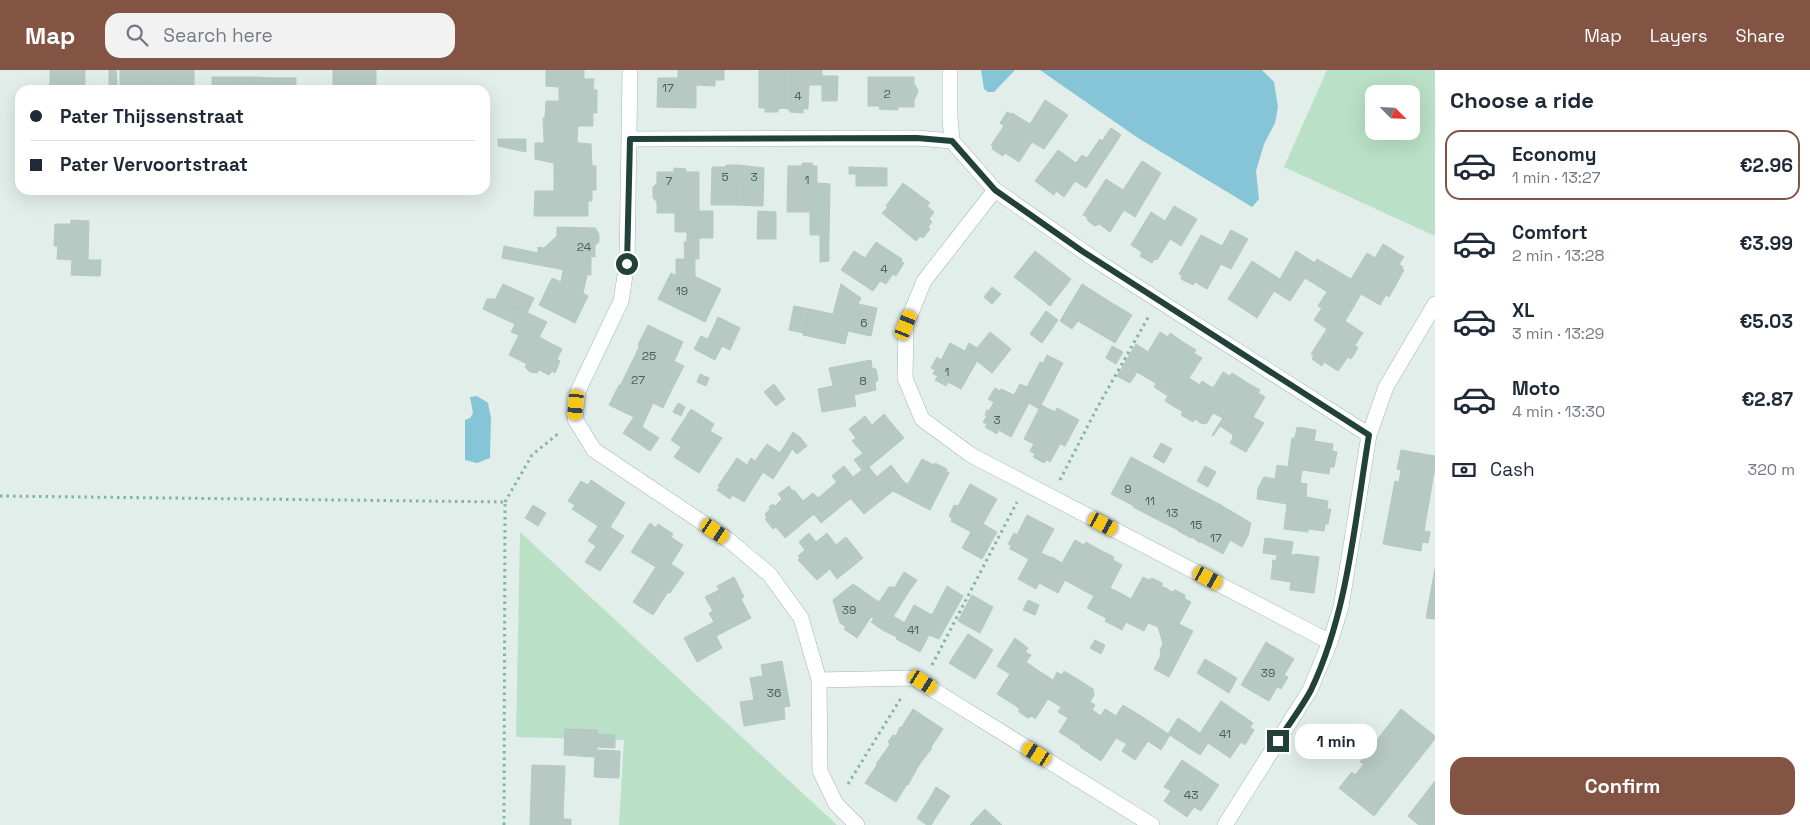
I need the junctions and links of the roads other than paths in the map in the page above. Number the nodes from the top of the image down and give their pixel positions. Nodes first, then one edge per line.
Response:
1 (630, 70) edge
2 (950, 70) edge
3 (630, 139) junction
4 (952, 141) junction
5 (995, 190) junction
6 (1435, 304) edge
7 (1369, 435) junction
8 (1330, 642) junction
9 (819, 680) junction
10 (857, 825) edge
11 (1152, 825) edge
12 (1224, 825) edge

1 - 3 street
2 - 4 street
3 - 4 street
3 - 9 street
4 - 5 street
5 - 7 street
5 - 8 street
6 - 7 street
7 - 8 street
8 - 12 street
9 - 10 street
9 - 11 street

